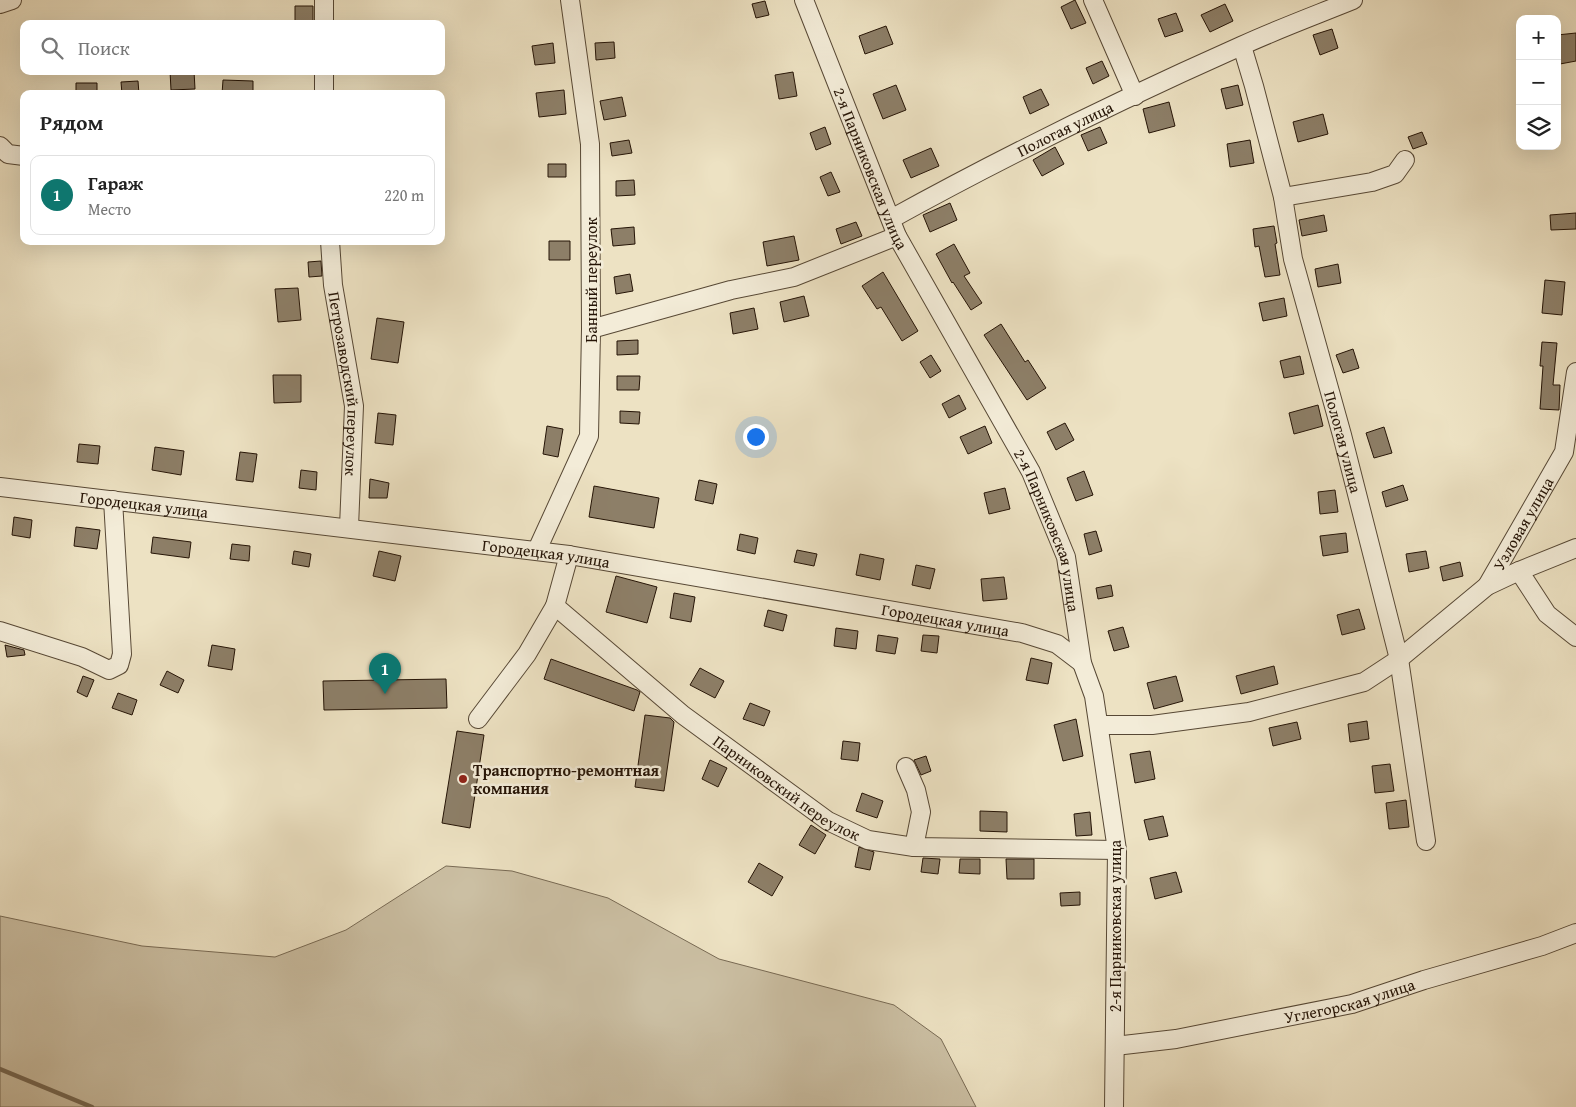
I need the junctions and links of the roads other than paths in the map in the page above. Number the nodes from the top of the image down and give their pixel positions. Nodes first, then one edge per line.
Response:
1 (12, 0) edge
2 (324, 0) edge
3 (570, 0) edge
4 (804, 0) edge
5 (1093, 0) edge
6 (1353, 0) edge
7 (0, 4) edge
8 (324, 20) edge
9 (1242, 46) junction
10 (324, 75) edge
11 (324, 90) edge
12 (1135, 96) junction
13 (0, 146) edge
14 (20, 156) edge
15 (1404, 160) dead end
16 (1283, 198) junction
17 (892, 219) junction
18 (897, 236) junction
19 (330, 245) edge
20 (591, 329) junction
21 (1576, 372) edge
22 (0, 487) edge
23 (113, 500) junction
24 (349, 528) junction
25 (1576, 548) edge
26 (537, 550) junction
27 (569, 555) junction
28 (1518, 571) junction
29 (1487, 586) junction
30 (555, 606) junction
31 (0, 632) edge
32 (1576, 637) edge
33 (1399, 659) junction
34 (1082, 663) junction
35 (478, 719) dead end
36 (1099, 725) junction
37 (906, 767) dead end
38 (1426, 841) dead end
39 (914, 847) junction
40 (1117, 850) junction
41 (1576, 933) edge
42 (1115, 1046) junction
43 (1114, 1107) edge

1 - 7 street
2 - 8 street
3 - 20 street, Банный переулок
4 - 17 street, 2-я Парниковская улица
5 - 12 street
6 - 9 street, Пологая улица
9 - 12 street, Пологая улица
9 - 16 street, Пологая улица
10 - 11 street
12 - 17 street, Пологая улица
13 - 14 street
15 - 16 street
16 - 33 street, Пологая улица
17 - 18 street, 2-я Парниковская улица
18 - 20 street
18 - 34 street, 2-я Парниковская улица
19 - 24 street, Петрозаводский переулок
20 - 26 street, Банный переулок
21 - 29 street, Узловая улица
22 - 23 street, Городецкая улица
23 - 24 street, Городецкая улица
23 - 31 street
24 - 26 street, Городецкая улица
25 - 28 street
26 - 27 street, Городецкая улица
27 - 30 street
27 - 34 street, Городецкая улица
28 - 29 street
28 - 32 street
29 - 33 street
30 - 35 street
30 - 39 street, Парниковский переулок
33 - 36 street
33 - 38 street, Пологая улица
34 - 36 street, 2-я Парниковская улица
36 - 40 street, 2-я Парниковская улица
37 - 39 street
39 - 40 street, Парниковский переулок
40 - 42 street, 2-я Парниковская улица
41 - 42 street, Углегорская улица
42 - 43 street, 2-я Парниковская улица

